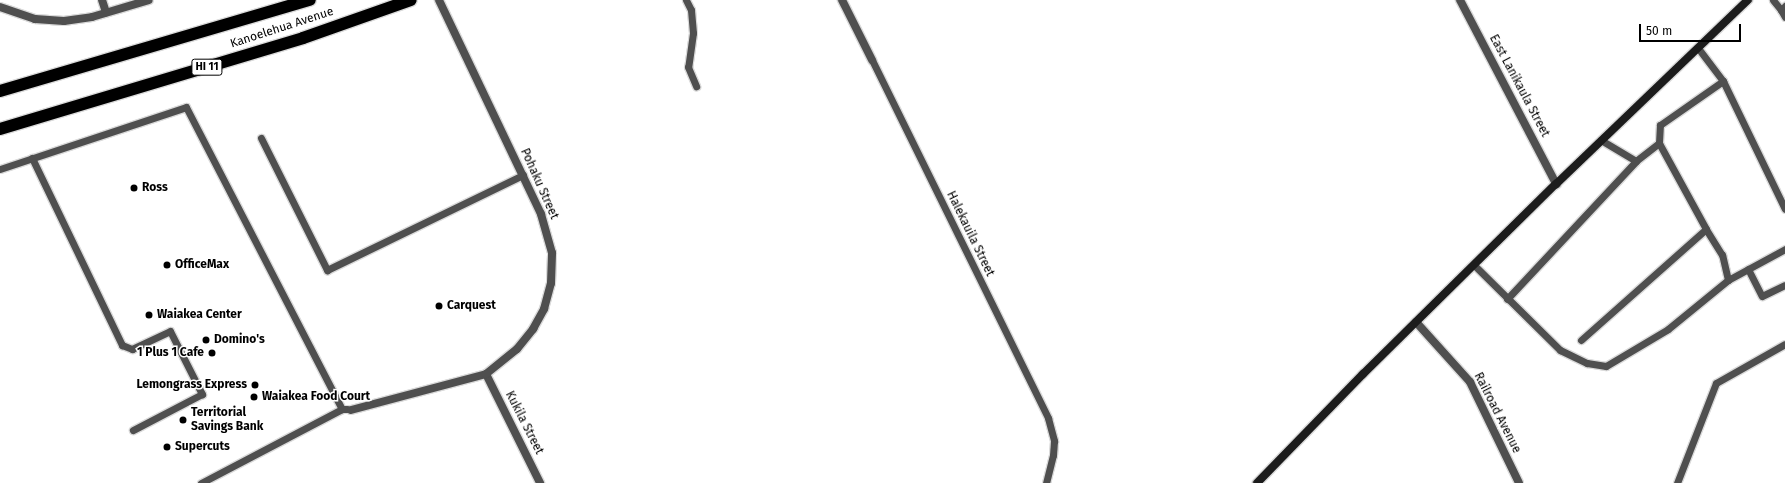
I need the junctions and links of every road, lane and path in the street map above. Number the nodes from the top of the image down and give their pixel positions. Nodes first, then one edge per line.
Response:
1 (102, 0) edge
2 (149, 0) edge
3 (310, 0) edge
4 (411, 0) edge
5 (439, 0) edge
6 (686, 0) edge
7 (842, 0) edge
8 (1460, 0) edge
9 (1748, 0) edge
10 (1774, 0) edge
11 (0, 7) edge
12 (1783, 8) edge
13 (106, 12) junction
14 (1785, 17) edge
15 (1698, 48) junction
16 (872, 60) joint
17 (1723, 81) junction
18 (696, 86) dead end
19 (0, 91) edge
20 (0, 129) edge
21 (261, 138) dead end
22 (1601, 140) junction
23 (1659, 143) junction
24 (32, 158) junction
25 (1636, 161) junction
26 (0, 169) edge
27 (522, 175) junction
28 (1556, 184) junction
29 (1785, 209) edge
30 (1706, 229) junction
31 (1785, 249) edge
32 (1474, 265) junction
33 (1748, 269) junction
34 (1728, 280) junction
35 (1785, 285) edge
36 (1506, 298) junction
37 (1416, 322) junction
38 (1581, 340) dead end
39 (1785, 344) edge
40 (486, 374) junction
41 (342, 409) junction
42 (351, 410) joint
43 (133, 430) dead end
44 (1679, 482) edge
45 (201, 483) edge
46 (540, 483) edge
47 (1046, 483) edge
48 (1257, 483) edge
49 (1519, 483) edge

1 - 13 street
2 - 13 street
3 - 19 highway, Kanoelehua Avenue
4 - 20 highway, Kanoelehua Avenue / HI 11
5 - 27 street, Pohaku Street
6 - 18 lane
7 - 16 street, Halekauila Street
8 - 28 street, East Lanikaula Street
9 - 15 street
10 - 12 lane
11 - 13 street
12 - 14 lane
15 - 17 lane
15 - 22 street
16 - 47 lane, Halekauila Street
17 - 23 lane
17 - 29 lane
21 - 27 lane
22 - 25 lane
22 - 28 street
23 - 25 lane
23 - 30 lane
24 - 26 lane
24 - 41 lane
24 - 43 lane
25 - 36 lane
27 - 40 street, Pohaku Street
28 - 32 street
30 - 34 lane
30 - 38 lane
31 - 33 lane
32 - 36 lane
32 - 37 street
33 - 34 lane
33 - 35 lane
34 - 36 lane
37 - 48 street
37 - 49 street, Railroad Avenue
39 - 44 lane
40 - 42 street, Pohaku Street
40 - 46 street, Kukila Street
41 - 42 lane
41 - 45 lane

